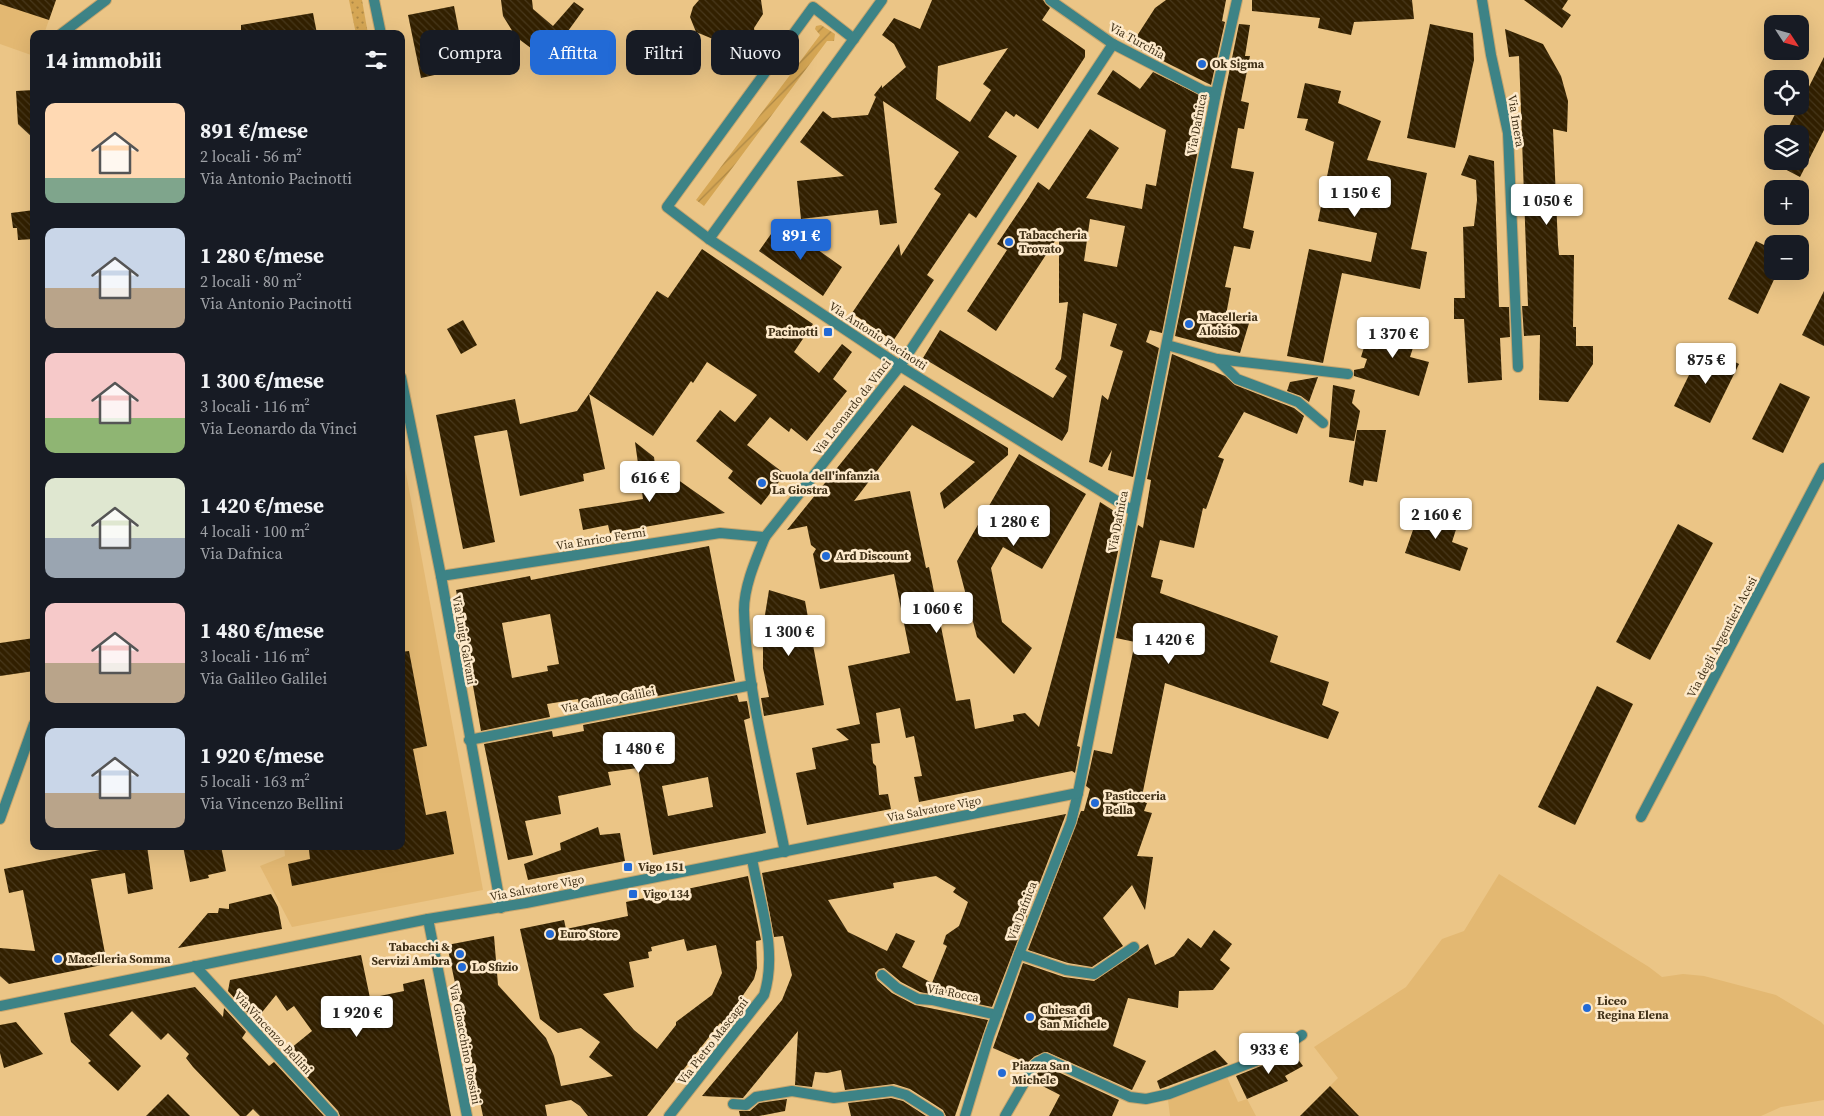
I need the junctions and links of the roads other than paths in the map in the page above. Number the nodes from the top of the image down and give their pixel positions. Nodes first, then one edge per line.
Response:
1 (106, 0) edge
2 (374, 0) edge
3 (882, 0) edge
4 (1050, 0) edge
5 (1237, 0) edge
6 (1482, 0) edge
7 (66, 30) edge
8 (379, 30) edge
9 (854, 38) junction
10 (1113, 44) junction
11 (1216, 93) junction
12 (709, 239) junction
13 (1167, 345) junction
14 (1217, 359) junction
15 (900, 366) junction
16 (1518, 367) dead end
17 (1348, 374) dead end
18 (405, 397) edge
19 (1323, 423) dead end
20 (1824, 468) edge
21 (1133, 511) junction
22 (765, 537) junction
23 (441, 576) junction
24 (752, 685) junction
25 (30, 735) edge
26 (469, 740) junction
27 (1078, 793) junction
28 (1641, 817) dead end
29 (0, 819) edge
30 (785, 852) junction
31 (752, 859) junction
32 (501, 908) junction
33 (428, 919) junction
34 (1134, 947) dead end
35 (1019, 954) junction
36 (195, 966) junction
37 (882, 975) dead end
38 (0, 1006) edge
39 (998, 1015) junction
40 (1302, 1035) dead end
41 (733, 1104) dead end
42 (333, 1116) edge
43 (466, 1116) edge
44 (669, 1116) edge
45 (939, 1116) edge
46 (965, 1116) edge
47 (1005, 1116) edge

1 - 7 street
2 - 8 street
3 - 9 street
4 - 10 street, Via Turchia
5 - 11 street, Via Dafnica
6 - 16 street, Via Imera
9 - 12 street
9 - 12 street, Via Antonio Pacinotti
10 - 11 street, Via Turchia
10 - 15 street, Via Leonardo da Vinci
11 - 13 street, Via Dafnica
12 - 15 street, Via Antonio Pacinotti
13 - 14 street
13 - 21 street, Via Dafnica
14 - 17 street
14 - 19 street
15 - 21 street, Via Antonio Pacinotti
15 - 22 street, Via Leonardo da Vinci
18 - 23 street, Via Luigi Galvani
20 - 28 street, Via degli Argentieri Acesi
21 - 27 street, Via Dafnica
22 - 23 street, Via Enrico Fermi
22 - 24 street, Via Leonardo da Vinci
23 - 26 street, Via Luigi Galvani
24 - 26 street, Via Galileo Galilei
24 - 30 street, Via Leonardo da Vinci
25 - 29 street
26 - 32 street, Via Luigi Galvani
27 - 30 street, Via Salvatore Vigo
27 - 35 street, Via Dafnica
30 - 31 street, Via Salvatore Vigo
31 - 32 street, Via Salvatore Vigo
31 - 44 street, Via Pietro Mascagni
32 - 33 street, Via Salvatore Vigo
33 - 36 street, Via Salvatore Vigo
33 - 43 street, Via Gioacchino Rossini
34 - 35 street
35 - 39 street, Via Dafnica
36 - 38 street, Via Salvatore Vigo
36 - 42 street, Via Vincenzo Bellini
37 - 39 street, Via Rocca
39 - 46 street, Via Dafnica
40 - 47 street
41 - 45 street

